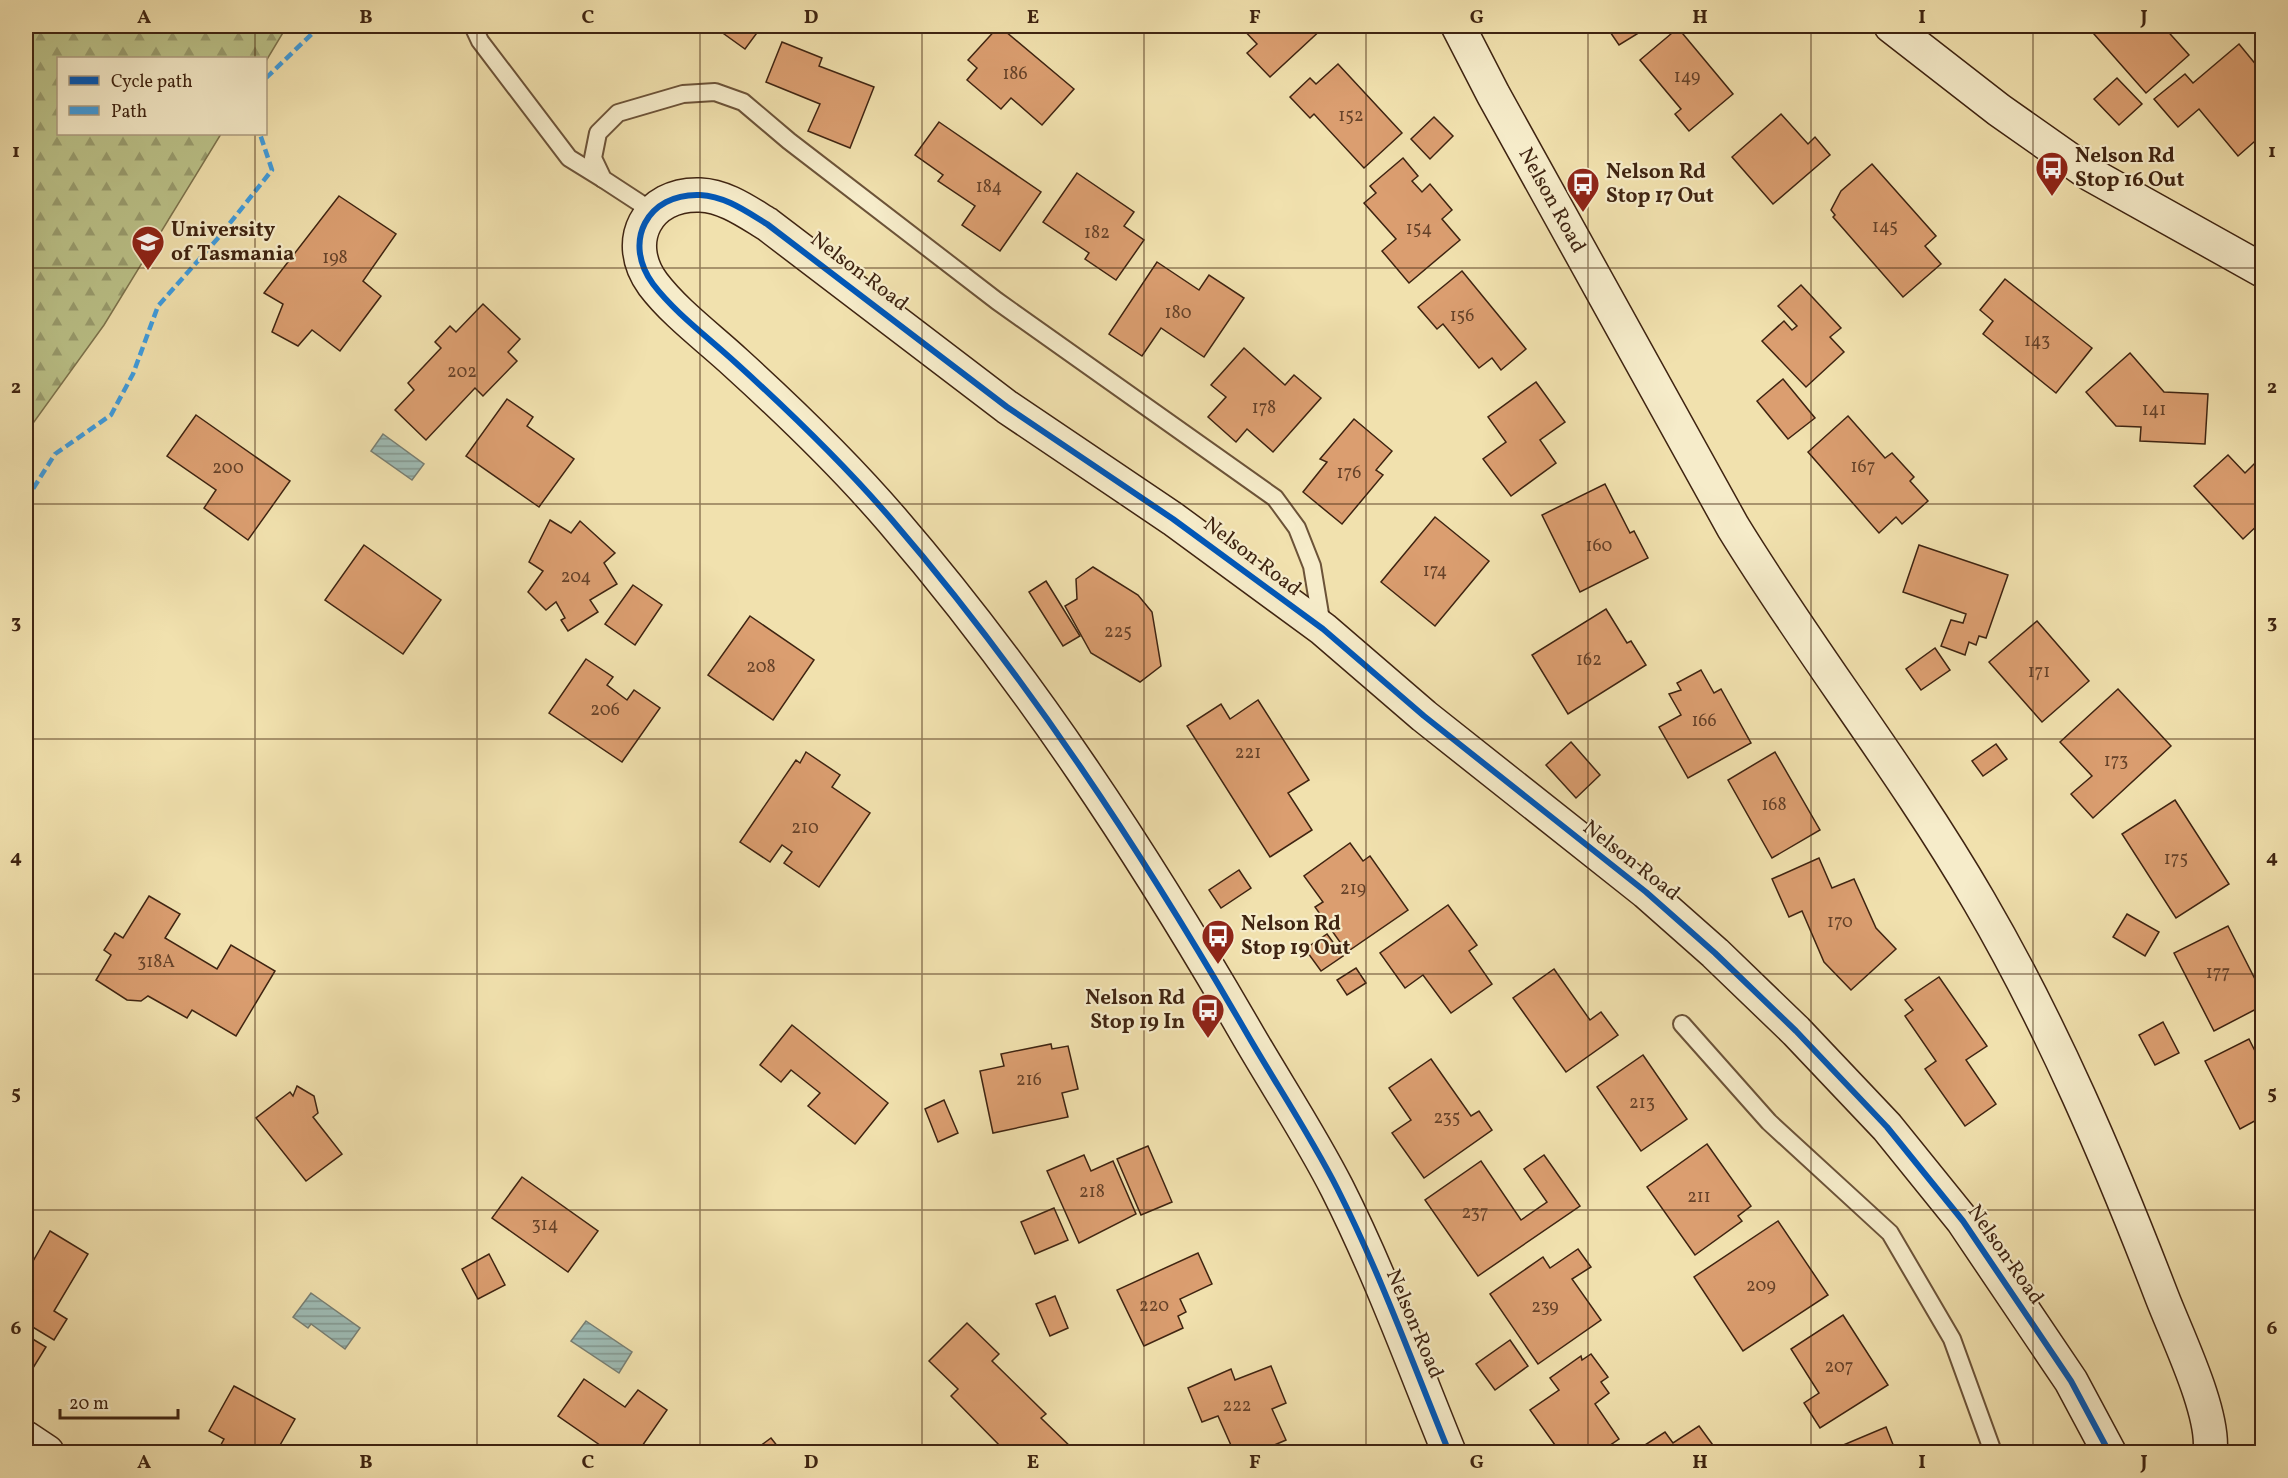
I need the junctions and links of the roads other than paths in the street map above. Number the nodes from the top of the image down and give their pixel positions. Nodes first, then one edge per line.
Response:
1 (473, 26) edge
2 (1458, 26) edge
3 (1891, 26) edge
4 (603, 179) junction
5 (652, 211) junction
6 (2262, 270) edge
7 (1323, 629) junction
8 (1682, 1024) dead end
9 (26, 1438) edge
10 (46, 1452) edge
11 (1449, 1452) edge
12 (1993, 1452) edge
13 (2109, 1452) edge
14 (2210, 1452) edge

1 - 4 lane
2 - 14 street, Nelson Road
3 - 6 street
4 - 5 lane
4 - 7 lane, Nelson Road
5 - 7 street, Nelson Road
5 - 11 street, Nelson Road
7 - 13 street, Nelson Road
8 - 12 lane
9 - 10 street

